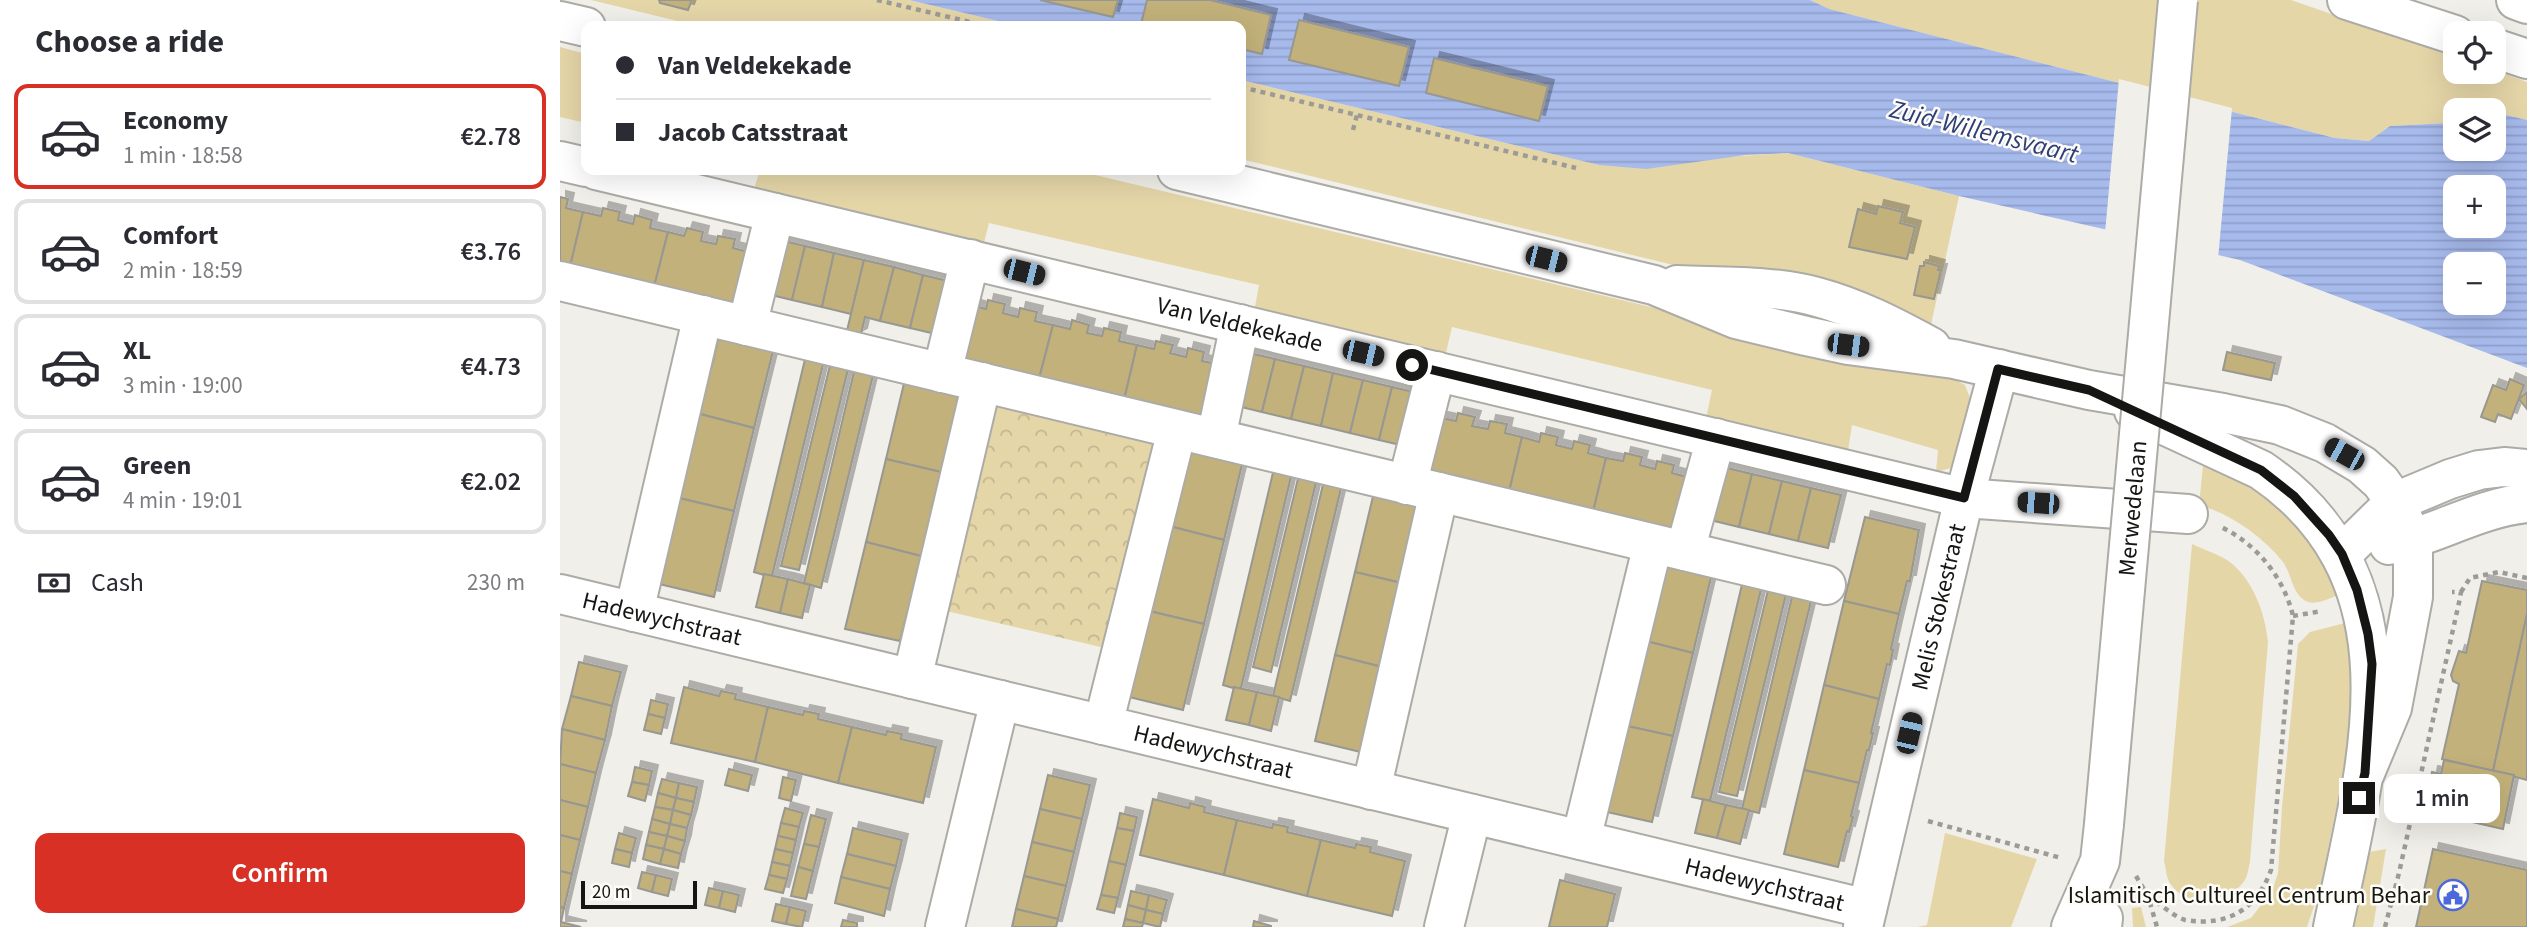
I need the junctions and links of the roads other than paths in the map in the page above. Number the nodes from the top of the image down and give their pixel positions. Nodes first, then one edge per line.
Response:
1 (2178, 0) edge
2 (2347, 0) edge
3 (2516, 0) edge
4 (2527, 4) edge
5 (560, 21) edge
6 (581, 26) edge
7 (2443, 31) edge
8 (2506, 52) edge
9 (2527, 59) edge
10 (560, 161) edge
11 (581, 166) edge
12 (617, 175) edge
13 (1198, 175) edge
14 (775, 213) junction
15 (971, 259) junction
16 (560, 281) edge
17 (703, 315) junction
18 (1240, 324) junction
19 (747, 326) junction
20 (1998, 369) junction
21 (1436, 371) junction
22 (942, 373) junction
23 (982, 382) junction
24 (2089, 390) junction
25 (1177, 429) junction
26 (1216, 438) junction
27 (1716, 438) junction
28 (2527, 469) edge
29 (1423, 489) junction
30 (1964, 498) junction
31 (2395, 502) junction
32 (2527, 503) edge
33 (2188, 514) road end
34 (2413, 540) junction
35 (1669, 548) junction
36 (2342, 554) junction
37 (1826, 585) dead end
38 (560, 594) edge
39 (634, 612) junction
40 (912, 679) junction
41 (1000, 700) junction
42 (1103, 725) junction
43 (2365, 773) junction
44 (1371, 790) junction
45 (1472, 814) junction
46 (1581, 840) junction
47 (1865, 918) edge
48 (2095, 925) edge
49 (945, 927) edge
50 (1444, 927) edge
51 (2333, 927) edge

1 - 48 street, Merwedelaan, bridge
2 - 7 street
3 - 4 street
5 - 6 street
8 - 9 street
10 - 11 street
12 - 14 street, Van Veldekekade
13 - 20 street
14 - 15 street, Van Veldekekade
14 - 19 street
15 - 18 street, Van Veldekekade
15 - 22 street
16 - 17 street
17 - 19 street
17 - 39 street
18 - 21 street, Van Veldekekade
18 - 26 street
19 - 22 street
20 - 24 street
20 - 30 street, Melis Stokestraat
21 - 27 street, Van Veldekekade
21 - 29 street
22 - 23 street
23 - 25 street
23 - 40 street
24 - 31 street
24 - 36 street
25 - 26 street
25 - 42 street
26 - 29 street
27 - 30 street, Van Veldekekade
27 - 35 street
28 - 31 street
29 - 35 street
29 - 44 street
30 - 33 street, Van Veldekekade
30 - 47 street, Melis Stokestraat
31 - 34 street
31 - 36 street
32 - 34 street
34 - 36 street
34 - 43 street
35 - 37 street
35 - 46 street
36 - 43 street
38 - 39 street, Hadewychstraat
39 - 40 street, Hadewychstraat
40 - 41 street, Hadewychstraat
41 - 42 street, Hadewychstraat
41 - 49 street
42 - 44 street, Hadewychstraat
43 - 51 street
44 - 45 street, Hadewychstraat
45 - 46 street, Hadewychstraat
45 - 50 street
46 - 47 street, Hadewychstraat

